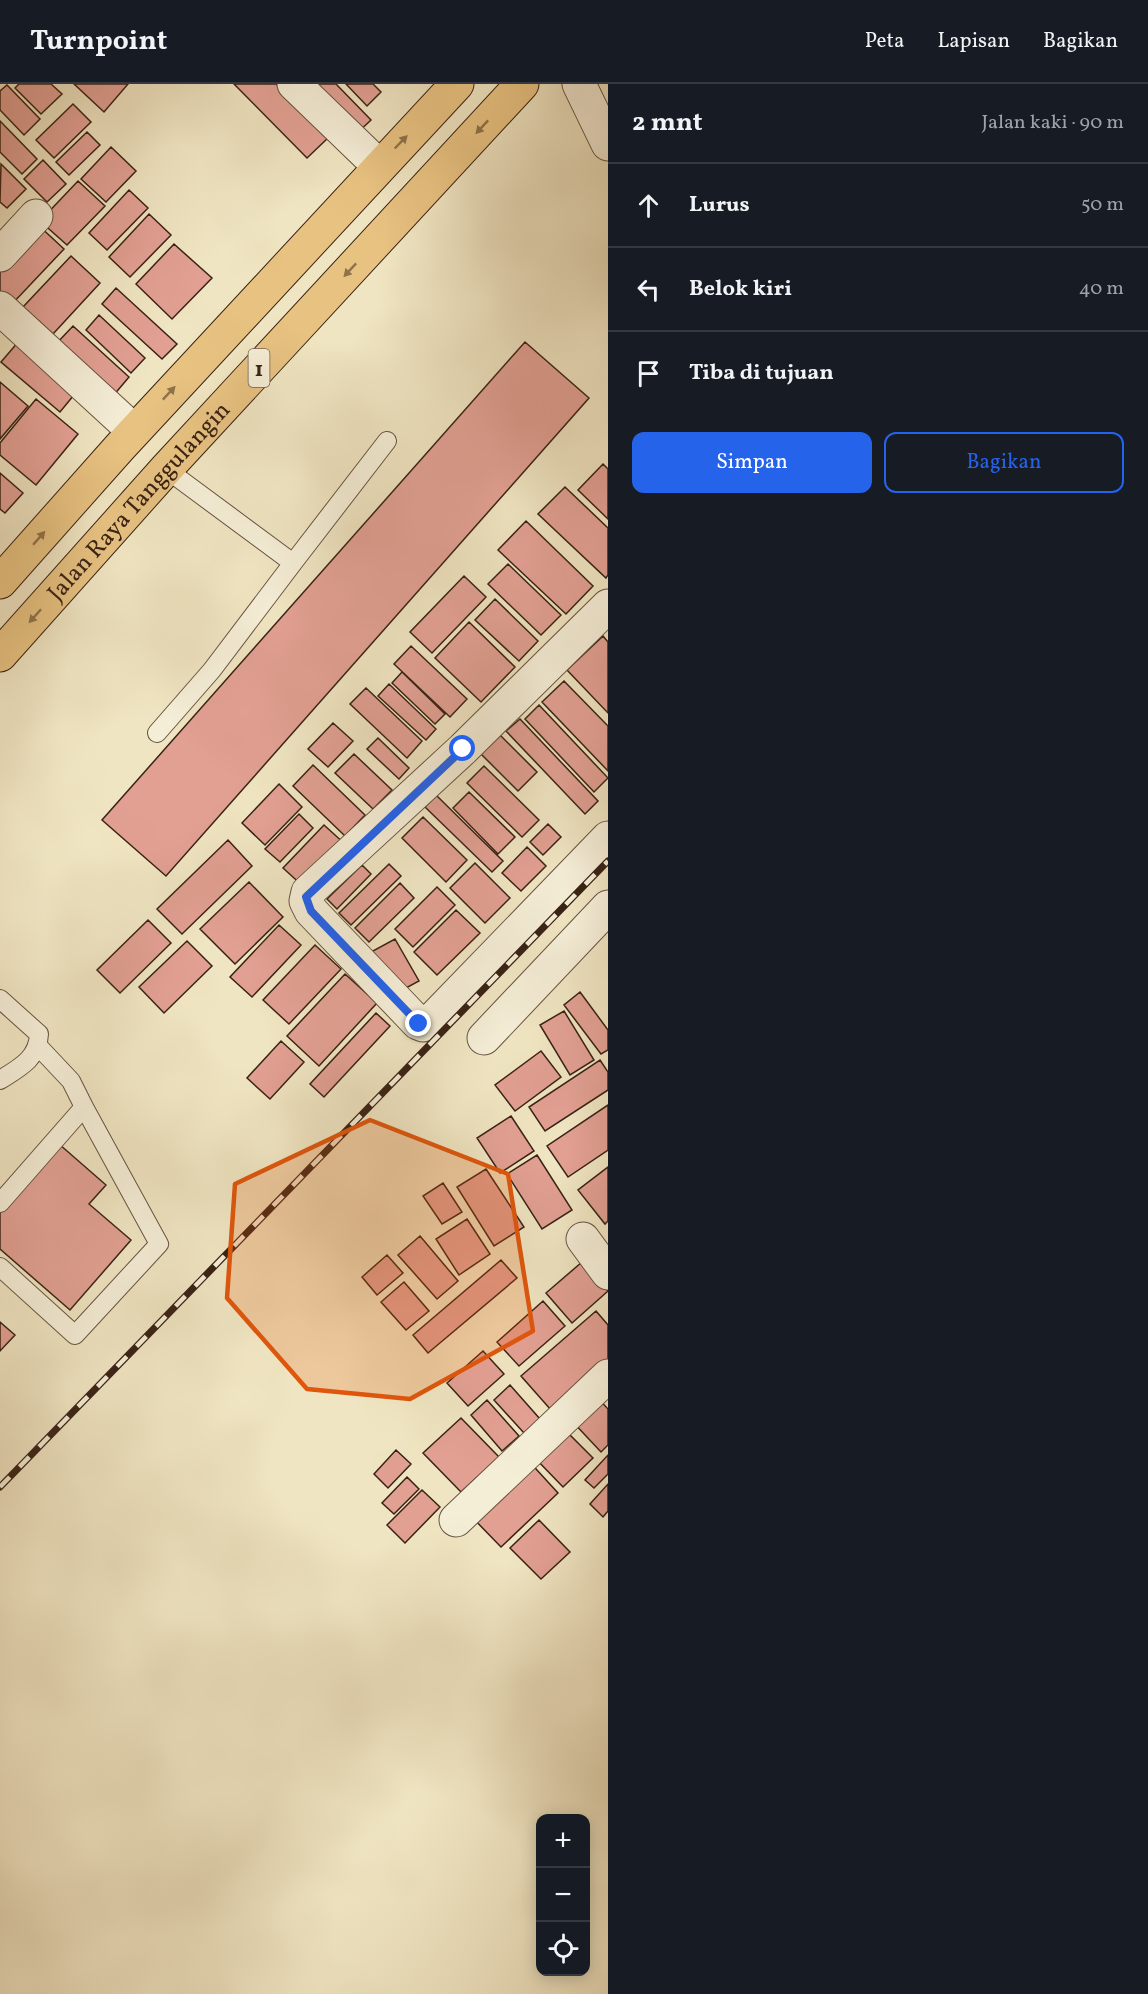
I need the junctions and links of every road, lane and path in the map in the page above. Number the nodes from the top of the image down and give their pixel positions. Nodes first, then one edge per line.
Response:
1 (294, 84) edge
2 (457, 84) edge
3 (522, 84) edge
4 (579, 84) edge
5 (608, 144) edge
6 (379, 166) junction
7 (36, 216) dead end
8 (0, 255) edge
9 (0, 308) edge
10 (134, 431) junction
11 (387, 441) dead end
12 (166, 469) junction
13 (293, 563) junction
14 (0, 582) edge
15 (608, 606) edge
16 (0, 655) edge
17 (157, 733) dead end
18 (608, 838) edge
19 (608, 907) edge
20 (0, 999) edge
21 (484, 1038) dead end
22 (39, 1047) junction
23 (0, 1080) edge
24 (84, 1107) junction
25 (0, 1203) edge
26 (583, 1239) dead end
27 (0, 1267) edge
28 (608, 1273) edge
29 (608, 1376) edge
30 (456, 1520) dead end

1 - 6 street
6 -> 2 highway, Jalan Raya Tanggulangin / 1
3 -> 12 highway, Jalan Raya Tanggulangin / 1
4 - 5 street
10 -> 6 highway, Jalan Raya Tanggulangin / 1
7 - 8 street
9 - 10 street
14 -> 10 highway, Jalan Raya Tanggulangin / 1
11 - 13 lane
12 - 13 lane
12 -> 16 highway, Jalan Raya Tanggulangin / 1
13 - 17 lane
15 - 18 street
19 - 21 street
20 - 22 lane
22 - 23 lane
22 - 24 lane
24 - 25 lane
24 - 27 lane
26 - 28 street
29 - 30 street

